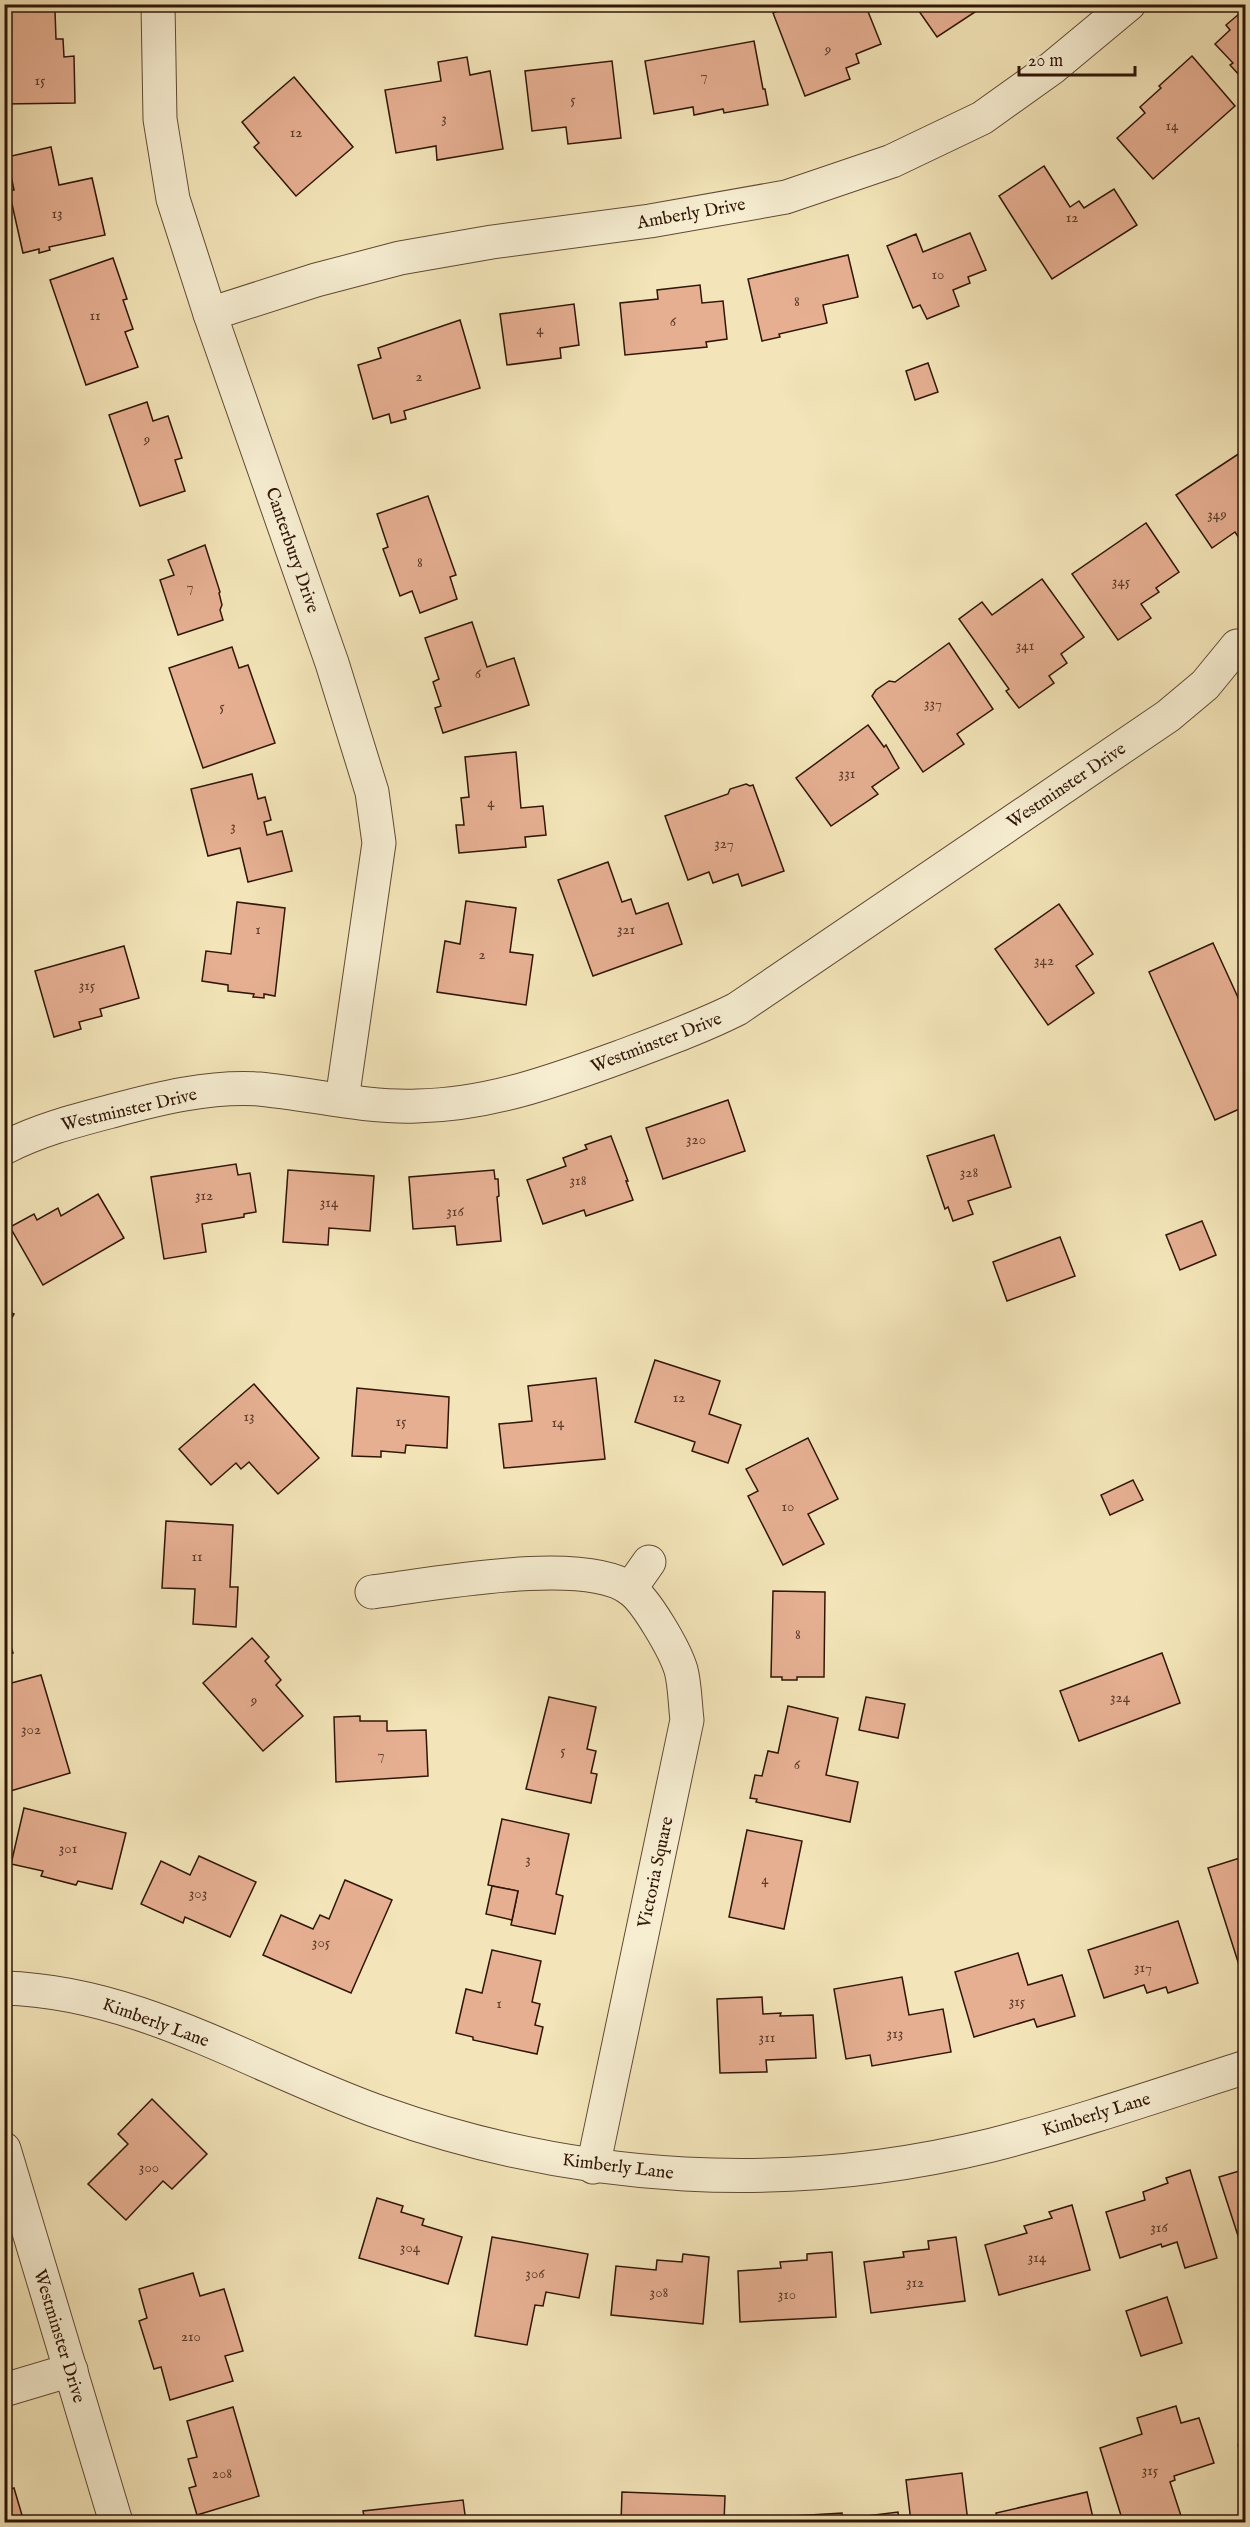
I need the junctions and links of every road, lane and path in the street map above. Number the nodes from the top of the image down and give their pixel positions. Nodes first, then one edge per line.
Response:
1 (158, 4) edge
2 (1129, 4) edge
3 (210, 314) junction
4 (1237, 646) dead end
5 (342, 1100) junction
6 (4, 1148) edge
7 (649, 1562) dead end
8 (630, 1589) junction
9 (372, 1592) dead end
10 (4, 1988) edge
11 (1245, 2067) edge
12 (4, 2149) edge
13 (593, 2167) junction
14 (71, 2370) junction
15 (4, 2390) edge
16 (116, 2523) edge

1 - 3 street, Canterbury Drive
2 - 3 street, Amberly Drive
3 - 5 street, Canterbury Drive
4 - 5 street, Westminster Drive
5 - 6 street, Westminster Drive
7 - 8 street
8 - 9 street
8 - 13 street, Victoria Square
10 - 13 street, Kimberly Lane
11 - 13 street, Kimberly Lane
12 - 14 street, Westminster Drive
14 - 15 street
14 - 16 street, Westminster Drive

